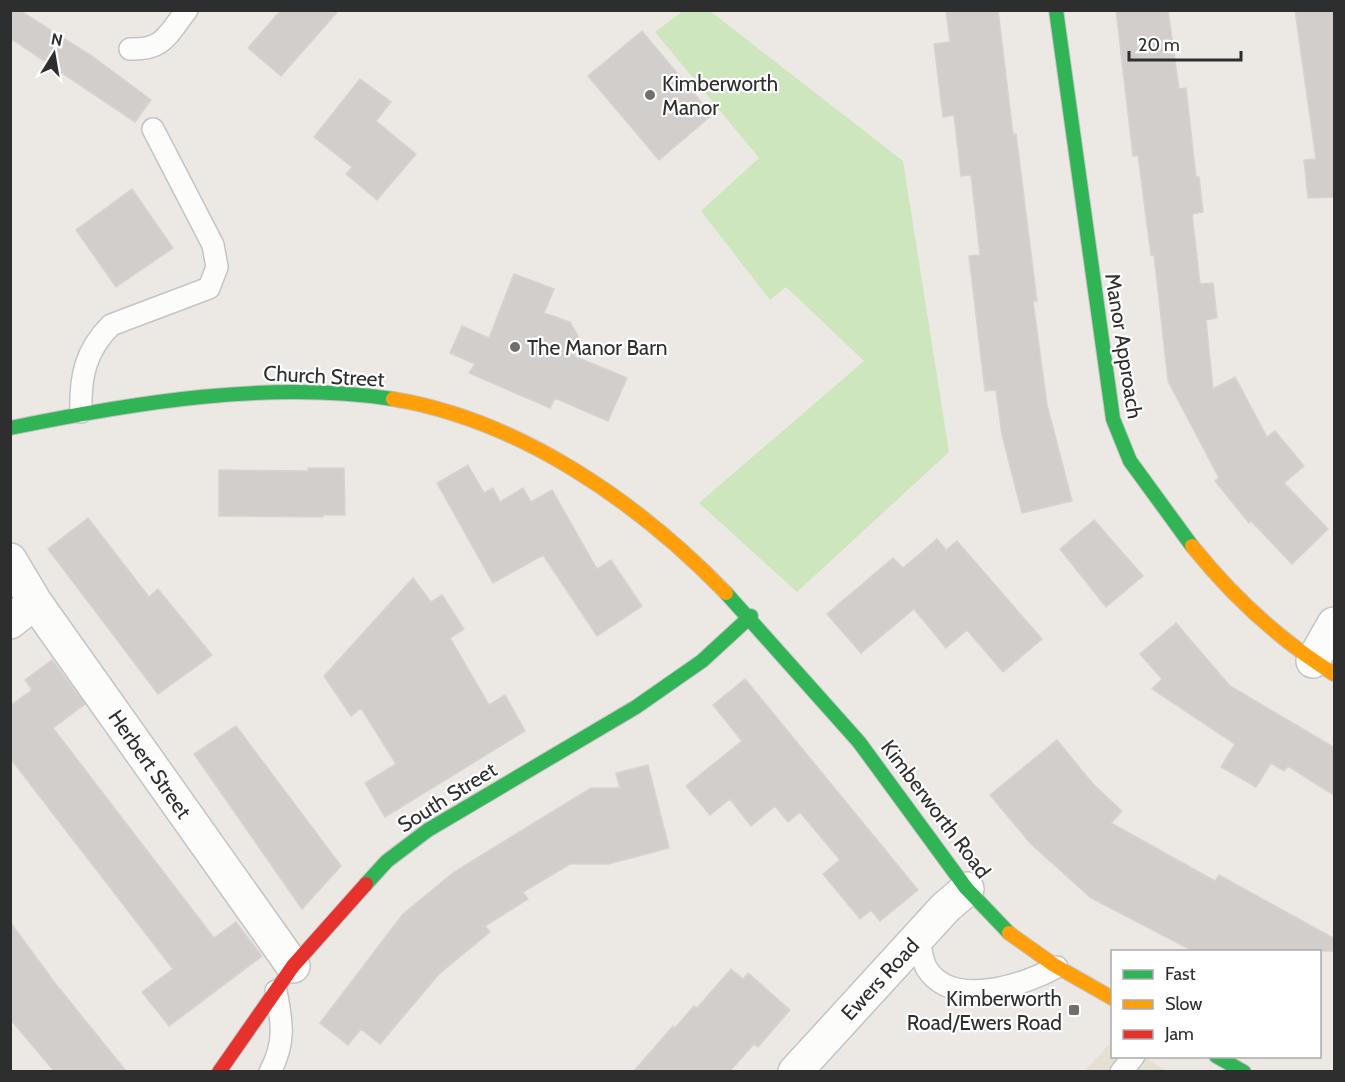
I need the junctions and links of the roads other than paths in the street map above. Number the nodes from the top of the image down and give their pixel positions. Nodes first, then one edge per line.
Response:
1 (188, 10) edge
2 (1056, 10) edge
3 (130, 49) dead end
4 (153, 129) dead end
5 (81, 412) junction
6 (10, 428) edge
7 (10, 560) edge
8 (23, 612) edge
9 (751, 616) junction
10 (1335, 624) edge
11 (1324, 668) edge
12 (967, 889) junction
13 (918, 938) junction
14 (1057, 966) junction
15 (284, 979) junction
16 (1111, 997) edge
17 (1132, 1058) edge
18 (1220, 1058) edge
19 (219, 1071) edge
20 (270, 1071) edge
21 (795, 1071) edge
22 (1121, 1071) edge
23 (1244, 1071) edge

1 - 3 lane
2 - 11 street, Manor Approach
4 - 5 lane
5 - 6 street, Church Street
5 - 9 street, Church Street
7 - 8 street, Herbert Street
8 - 15 street, Herbert Street
9 - 12 street, Kimberworth Road
9 - 15 street, South Street
10 - 11 street
12 - 13 street, Ewers Road
12 - 14 street, Kimberworth Road
13 - 14 lane
13 - 21 street, Ewers Road
14 - 16 street, Kimberworth Road
15 - 19 street, South Street
15 - 20 lane
17 - 22 lane
18 - 23 street

